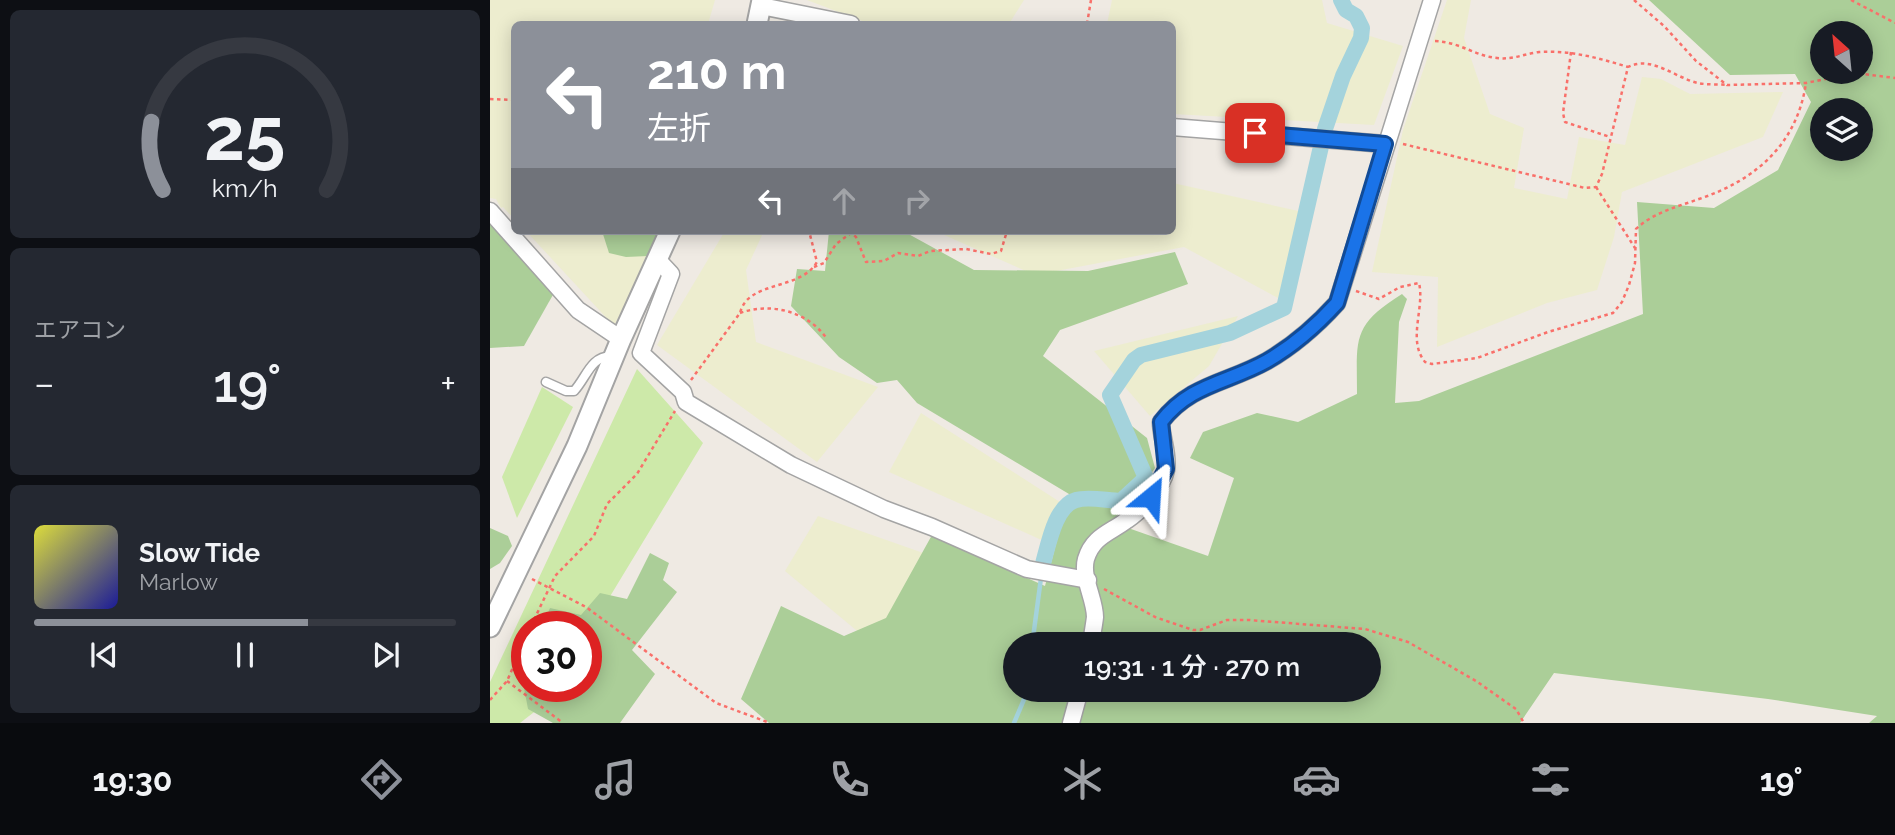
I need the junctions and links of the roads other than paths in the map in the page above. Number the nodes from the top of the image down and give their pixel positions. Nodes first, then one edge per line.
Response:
1 (1432, 0) edge
2 (760, 10) edge
3 (832, 21) edge
4 (1176, 127) edge
5 (1386, 142) junction
6 (490, 211) edge
7 (511, 235) edge
8 (511, 235) edge
9 (668, 235) edge
10 (657, 259) junction
11 (617, 347) junction
12 (546, 382) dead end
13 (1088, 580) junction
14 (490, 627) edge
15 (1093, 632) edge
16 (1077, 702) edge
17 (1071, 723) edge

1 - 5 street
2 - 3 street
4 - 5 street
5 - 13 street
6 - 8 street
7 - 11 street
9 - 10 street
10 - 11 street
10 - 13 street
11 - 12 lane
11 - 14 street
13 - 15 street
16 - 17 street

